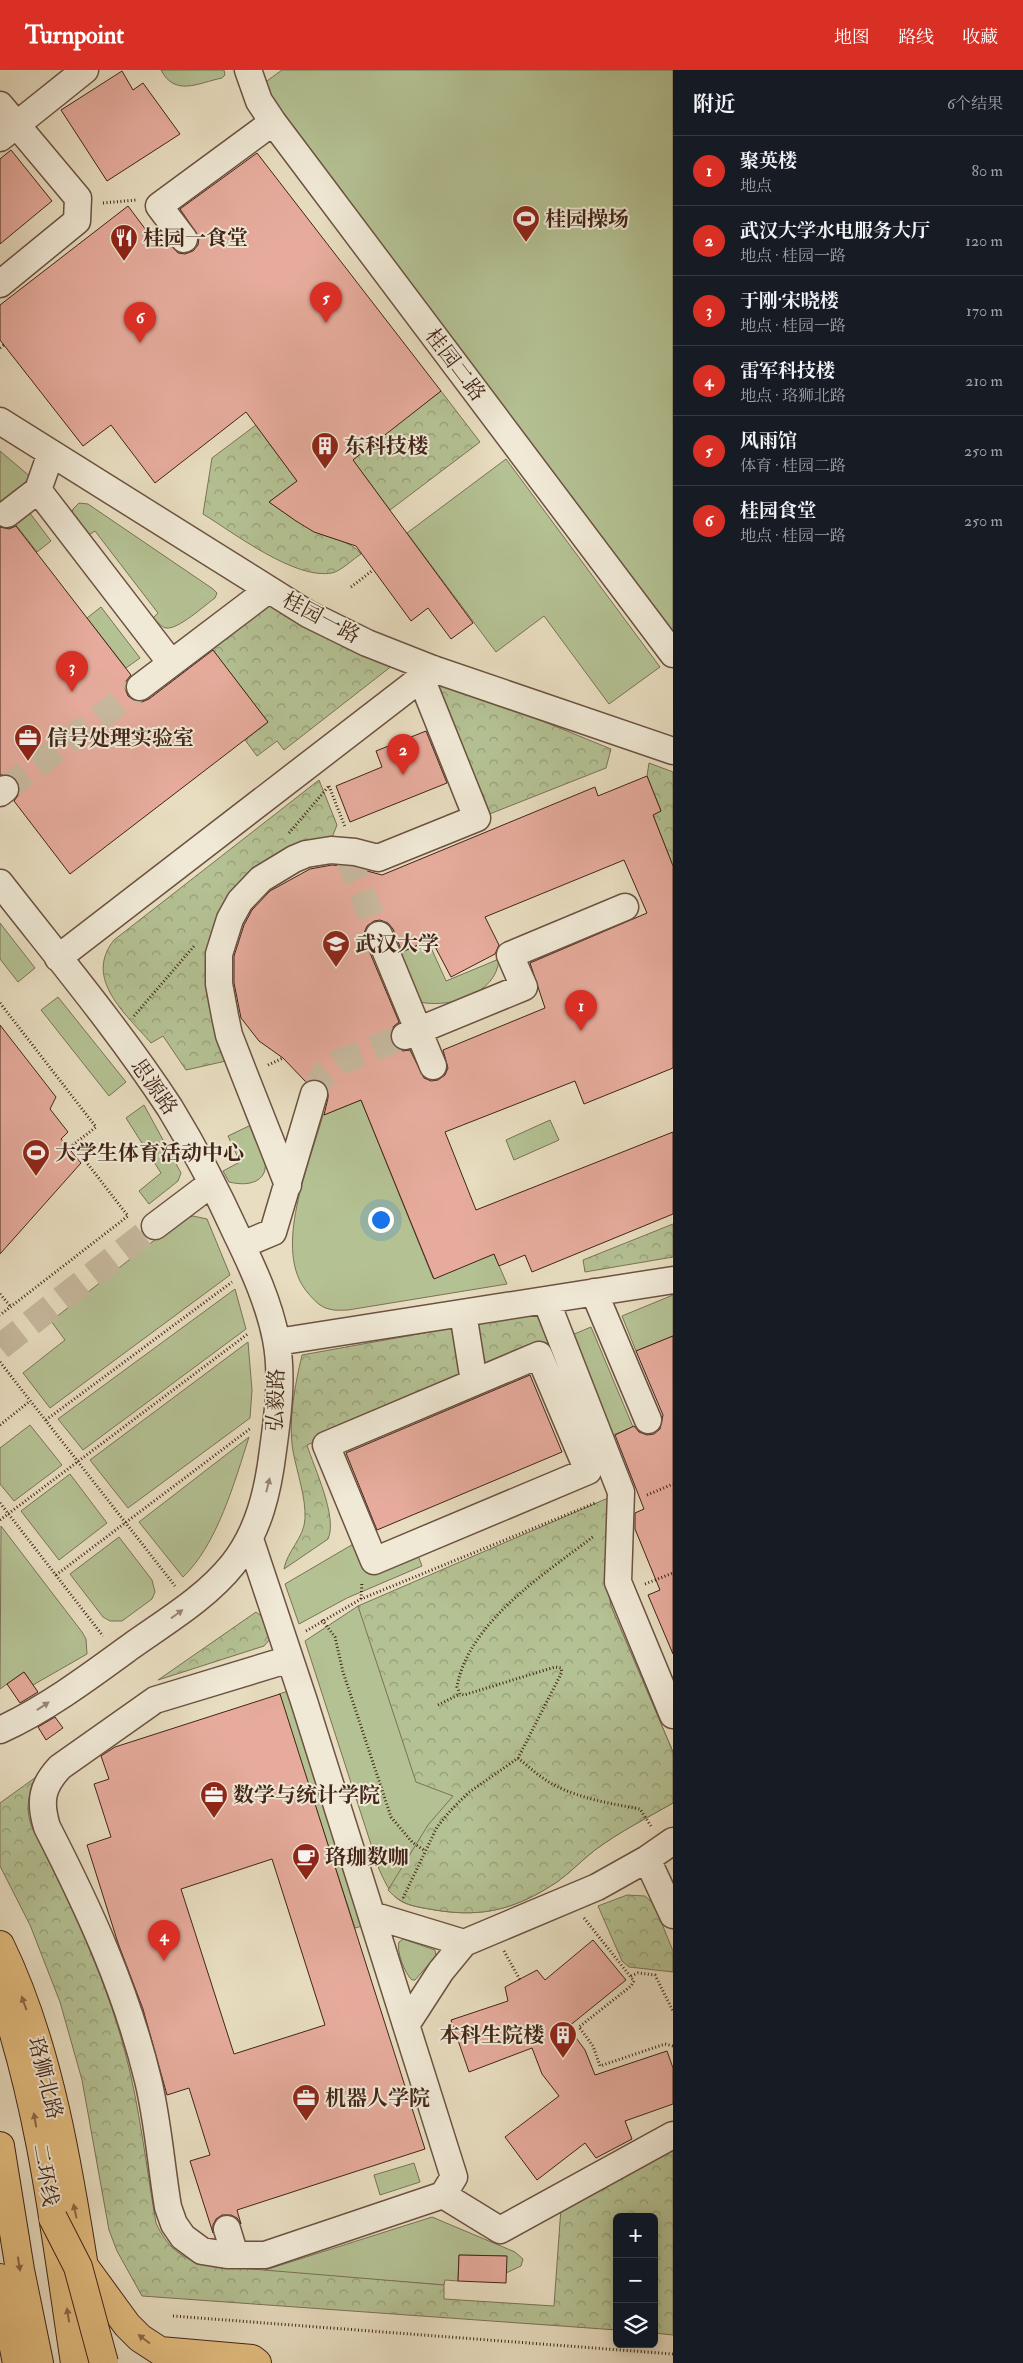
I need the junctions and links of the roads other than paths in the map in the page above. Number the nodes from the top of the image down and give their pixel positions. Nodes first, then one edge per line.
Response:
1 (85, 70) edge
2 (248, 70) edge
3 (273, 122) junction
4 (5, 123) edge
5 (184, 239) dead end
6 (0, 284) edge
7 (0, 421) edge
8 (51, 453) junction
9 (38, 490) junction
10 (7, 514) dead end
11 (268, 590) junction
12 (673, 654) edge
13 (171, 663) junction
14 (427, 673) junction
15 (140, 687) tunnel mouth
16 (673, 751) edge
17 (0, 883) edge
18 (625, 907) dead end
19 (379, 936) tunnel mouth
20 (58, 958) junction
21 (412, 1033) junction
22 (433, 1066) dead end
23 (314, 1094) tunnel mouth
24 (212, 1183) junction
25 (288, 1185) junction
26 (155, 1226) tunnel mouth
27 (247, 1256) junction
28 (673, 1280) edge
29 (594, 1292) junction
30 (546, 1300) junction
31 (463, 1313) junction
32 (277, 1342) junction
33 (474, 1382) junction
34 (648, 1420) dead end
35 (250, 1539) junction
36 (288, 1652) junction
37 (673, 1716) edge
38 (0, 1730) edge
39 (661, 1849) edge
40 (673, 1915) edge
41 (382, 1918) junction
42 (464, 1943) junction
43 (0, 1945) edge
44 (0, 1990) edge
45 (406, 2025) junction
46 (673, 2134) edge
47 (0, 2146) edge
48 (443, 2195) junction
49 (53, 2218) junction
50 (227, 2229) dead end
51 (235, 2255) junction
52 (84, 2266) junction
53 (0, 2278) edge
54 (18, 2363) edge
55 (38, 2363) edge
56 (76, 2363) edge
57 (99, 2363) edge
58 (104, 2363) edge
59 (257, 2363) edge

1 - 4 street
2 - 3 street, 桂园二路
3 - 5 street
3 - 12 street, 桂园二路
4 - 6 street
7 - 8 street, 桂园一路
8 - 9 street
8 - 11 street, 桂园一路
9 - 10 street
9 - 13 street
11 - 13 street
11 - 14 street, 桂园一路
13 - 15 street
14 - 16 street, 桂园一路
14 - 20 street
14 - 25 street
17 - 20 street, 思源路
18 - 21 street
19 - 21 street
20 - 24 street, 思源路
21 - 22 street
23 - 25 street
24 - 26 street
24 - 27 street, 思源路
25 - 27 street
27 - 32 street, 思源路
28 - 29 street, 弘毅路
29 - 30 street, 弘毅路
29 - 34 street
30 - 31 street, 弘毅路
30 - 37 street
31 - 32 street, 弘毅路
31 - 33 street
35 -> 32 street, 弘毅路
33 - 33 street
35 - 36 street
38 -> 35 street, 弘毅路
36 - 41 street
36 - 51 street
39 - 40 street
39 - 42 street
41 - 42 street
41 - 45 street
42 - 45 street
52 -> 43 main road, 珞狮北路
49 -> 44 main road, 二环线
45 - 48 street
46 - 48 street
47 -> 55 main road, 二环线
48 - 51 street
56 -> 49 main road, 二环线
49 - 58 main road, bridge
50 - 51 street
52 - 57 main road, 珞狮北路
59 -> 52 main road
53 - 54 main road

